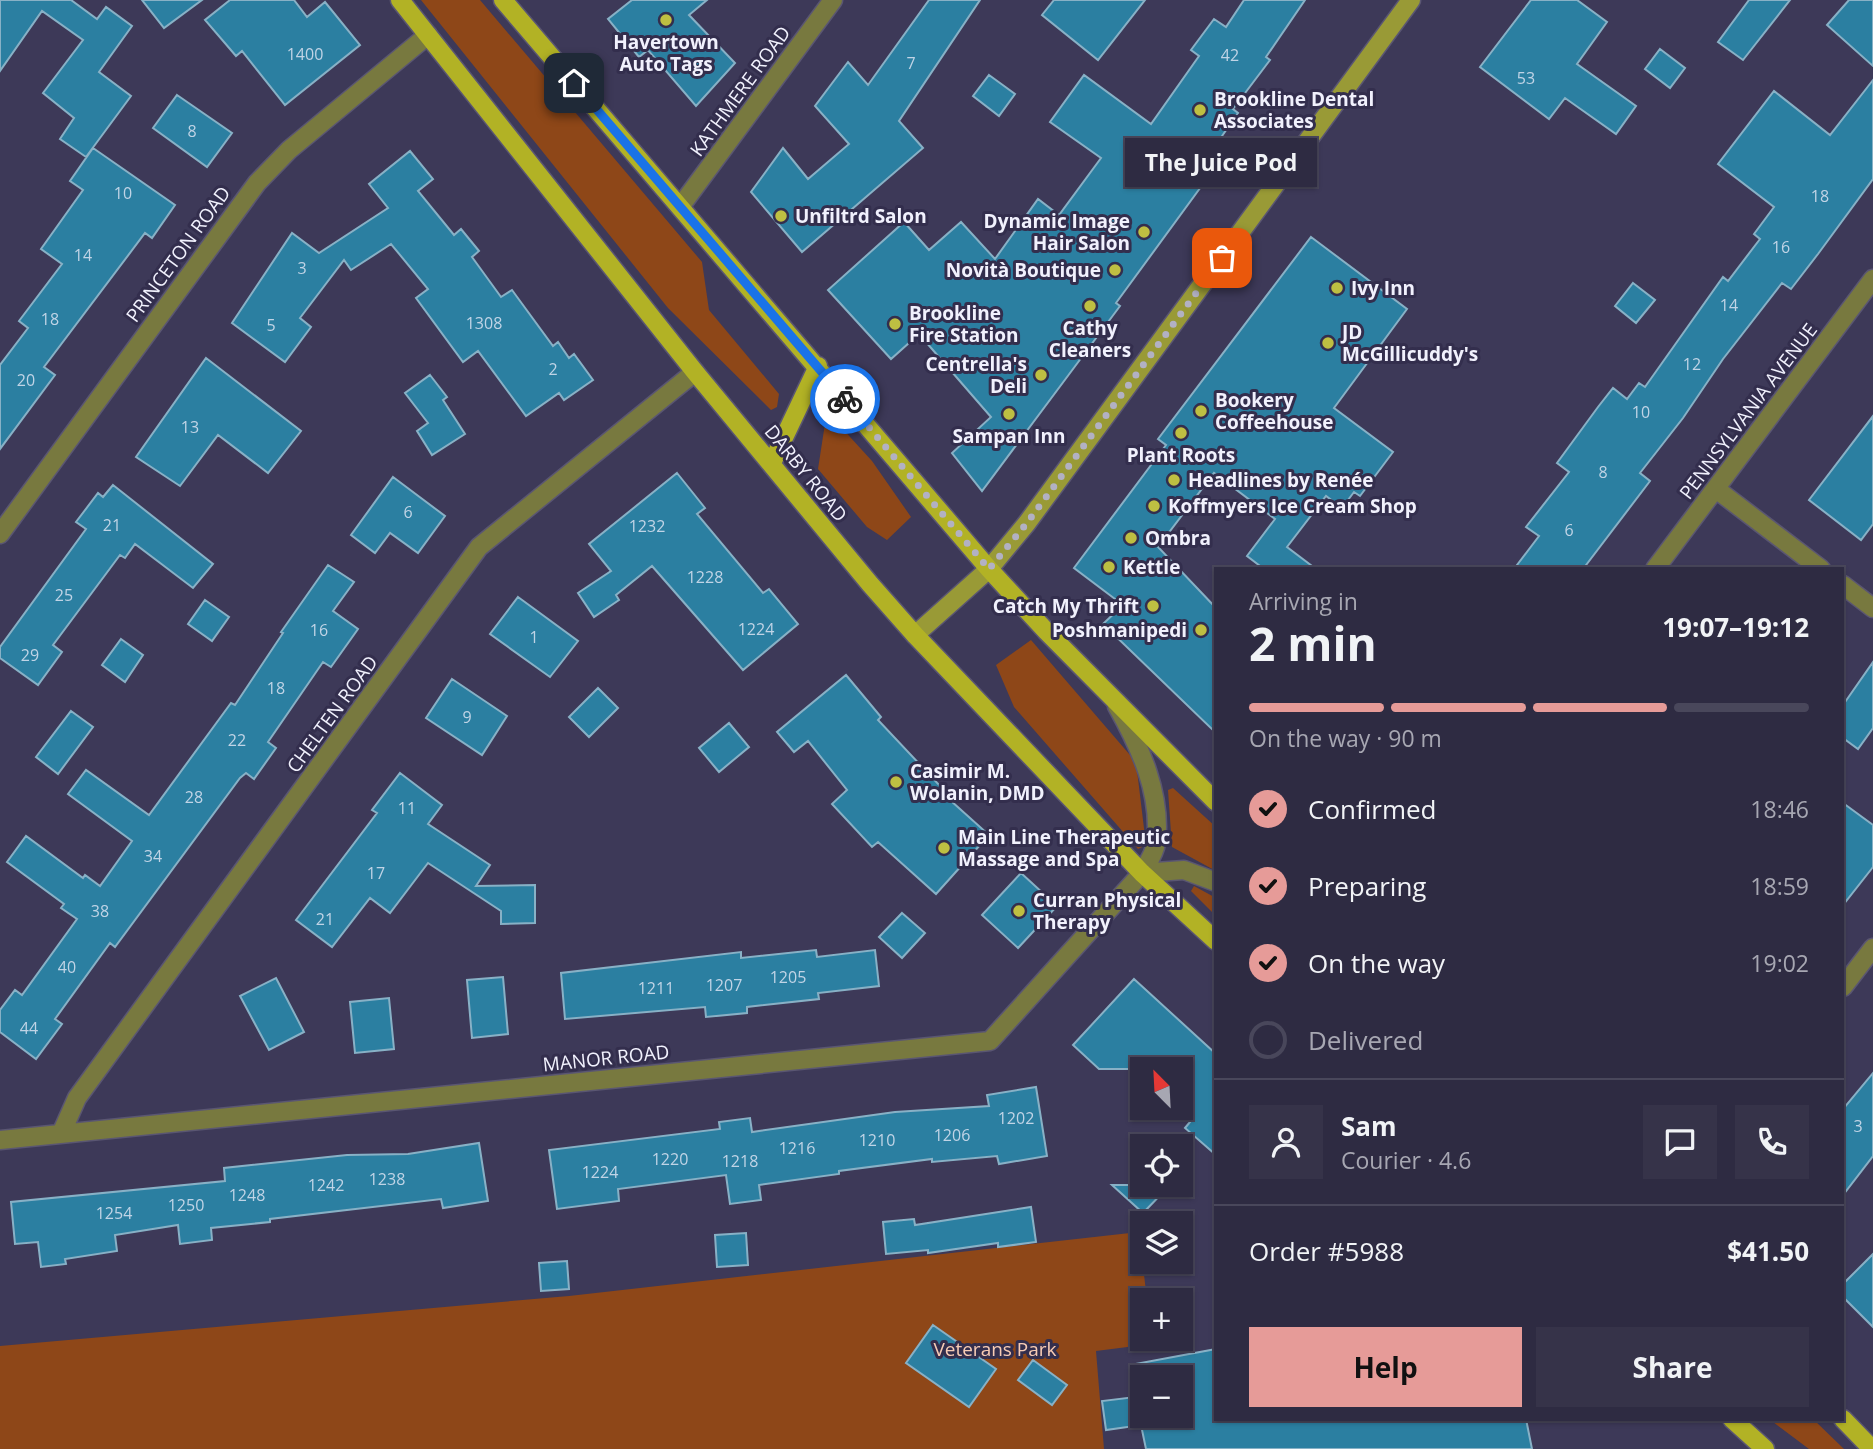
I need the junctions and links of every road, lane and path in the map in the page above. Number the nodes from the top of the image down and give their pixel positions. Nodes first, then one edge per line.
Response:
1 (400, 0) edge
2 (503, 0) edge
3 (833, 0) edge
4 (1411, 0) edge
5 (428, 35) junction
6 (680, 207) junction
7 (1873, 279) edge
8 (818, 366) junction
9 (695, 372) junction
10 (772, 463) junction
11 (1716, 489) junction
12 (0, 534) edge
13 (1657, 567) edge
14 (1818, 567) edge
15 (989, 569) junction
16 (1844, 586) edge
17 (1873, 608) edge
18 (915, 635) junction
19 (1113, 700) junction
20 (1214, 800) edge
21 (1142, 873) junction
22 (1214, 881) edge
23 (1214, 939) edge
24 (1873, 948) edge
25 (1844, 986) edge
26 (61, 1134) junction
27 (0, 1140) edge
28 (1844, 1420) edge
29 (1734, 1421) edge
30 (1765, 1449) edge
31 (1872, 1449) edge

1 - 5 main road, DARBY ROAD
2 - 6 main road
3 - 6 street, KATHMERE ROAD
4 - 15 street
5 - 9 main road, DARBY ROAD
5 - 12 street, PRINCETON ROAD
6 - 8 main road
7 - 11 street, PENNSYLVANIA AVENUE
8 - 10 main road
8 - 15 main road
9 - 10 main road, DARBY ROAD
9 - 26 street, CHELTEN ROAD
10 - 18 main road, DARBY ROAD
11 - 13 street, PENNSYLVANIA AVENUE
11 - 14 street
15 - 18 street
15 - 19 main road
16 - 17 street
18 - 21 main road, DARBY ROAD
19 - 20 main road
19 - 21 street, MANOR ROAD
21 - 22 street
21 - 23 main road, DARBY ROAD
21 - 26 street, MANOR ROAD
24 - 25 street
26 - 27 street, MANOR ROAD
28 - 31 main road
29 - 30 main road

